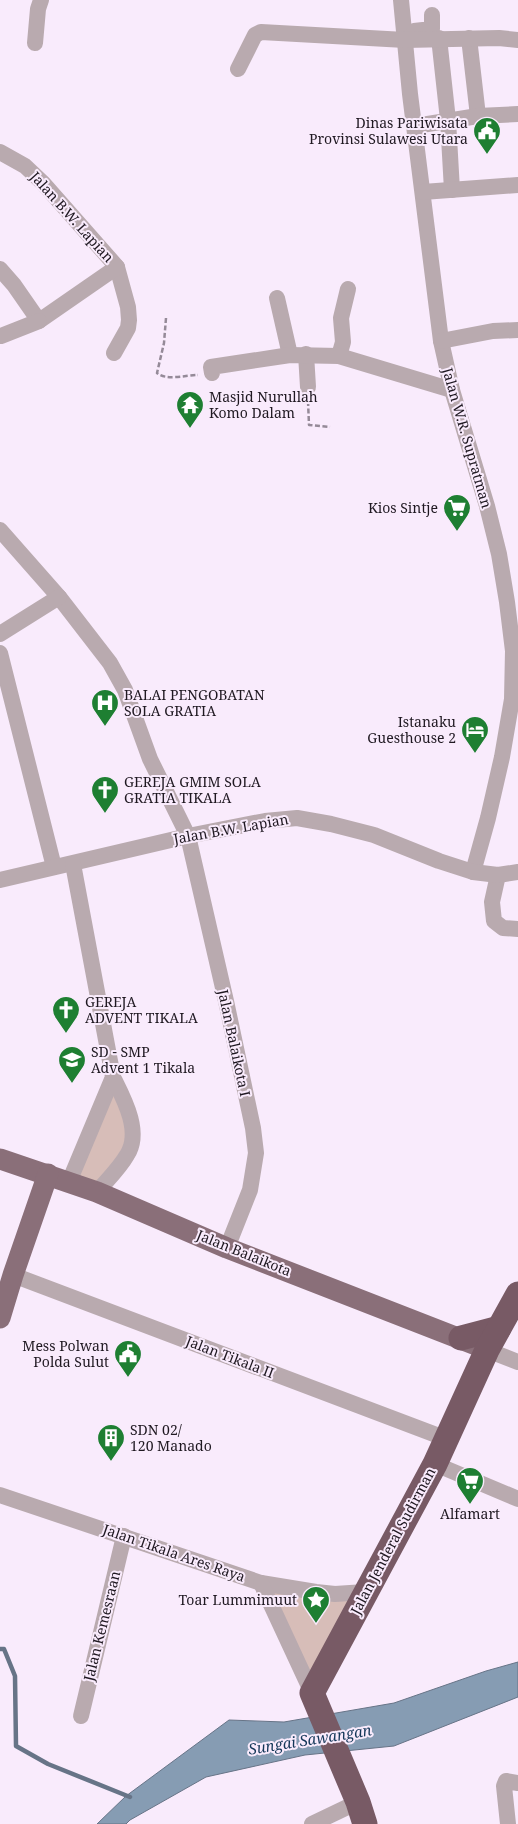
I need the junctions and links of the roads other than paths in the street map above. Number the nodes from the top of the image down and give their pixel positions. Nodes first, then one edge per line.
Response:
1 (41, 0) edge
2 (400, 0) edge
3 (432, 15) dead end
4 (404, 36) junction
5 (439, 38) junction
6 (469, 38) junction
7 (518, 40) edge
8 (35, 43) dead end
9 (238, 69) dead end
10 (518, 114) edge
11 (478, 116) junction
12 (448, 120) junction
13 (415, 126) junction
14 (0, 152) edge
15 (518, 185) edge
16 (452, 190) junction
17 (423, 192) junction
18 (117, 267) junction
19 (0, 269) edge
20 (348, 289) dead end
21 (277, 298) dead end
22 (39, 321) junction
23 (518, 330) edge
24 (1, 336) edge
25 (442, 341) junction
26 (114, 353) dead end
27 (298, 355) junction
28 (339, 356) junction
29 (212, 373) road end
30 (308, 387) road end
31 (452, 390) junction
32 (0, 530) edge
33 (59, 597) junction
34 (0, 634) edge
35 (0, 653) edge
36 (188, 836) junction
37 (72, 864) junction
38 (54, 867) junction
39 (473, 872) junction
40 (518, 872) edge
41 (498, 875) junction
42 (0, 880) edge
43 (518, 929) edge
44 (113, 1077) junction
45 (0, 1159) edge
46 (48, 1174) junction
47 (69, 1182) junction
48 (97, 1192) junction
49 (227, 1248) junction
50 (13, 1275) junction
51 (518, 1294) edge
52 (0, 1318) edge
53 (499, 1328) junction
54 (461, 1338) junction
55 (487, 1350) junction
56 (518, 1362) edge
57 (447, 1439) junction
58 (434, 1464) junction
59 (0, 1495) edge
60 (518, 1499) edge
61 (124, 1536) junction
62 (261, 1583) junction
63 (365, 1592) junction
64 (313, 1697) junction
65 (81, 1716) dead end
66 (518, 1783) edge
67 (358, 1805) edge
68 (312, 1824) edge
69 (508, 1824) edge

1 - 8 street
2 - 4 street, Jalan W.R. Supratman
3 - 4 street
4 - 5 street
4 - 9 street
4 - 13 street, Jalan W.R. Supratman
5 - 6 street
5 - 12 street
6 - 7 street
6 - 11 street
10 - 11 street
11 - 12 street
12 - 13 street
12 - 16 street
13 - 17 street, Jalan W.R. Supratman
14 - 18 street, Jalan B.W. Lapian
15 - 16 street
16 - 17 street
17 - 25 street, Jalan W.R. Supratman
18 - 22 street, Jalan B.W. Lapian
18 - 26 street, Jalan B.W. Lapian
19 - 22 street
20 - 28 street
21 - 27 street
22 - 24 street, Jalan B.W. Lapian
23 - 25 street
25 - 31 street, Jalan W.R. Supratman
27 - 28 street
27 - 29 street
27 - 30 street
28 - 31 street
31 - 39 street, Jalan W.R. Supratman
32 - 33 street, Jalan Balaikota I
33 - 34 street
33 - 36 street, Jalan Balaikota I
35 - 38 street
36 - 37 street, Jalan B.W. Lapian
36 - 39 street, Jalan B.W. Lapian
36 - 49 street, Jalan Balaikota I
37 - 38 street, Jalan B.W. Lapian
37 - 44 street
38 - 42 street, Jalan B.W. Lapian
39 - 41 street, Jalan B.W. Lapian
40 - 41 street, Jalan B.W. Lapian
41 - 43 street
44 - 47 street
44 - 48 street
45 - 46 main road, Jalan Balaikota
46 - 47 main road, Jalan Balaikota
46 - 50 main road
47 - 48 main road, Jalan Balaikota
48 - 49 main road, Jalan Balaikota
49 - 54 main road, Jalan Balaikota
50 - 52 main road
50 - 57 street, Jalan Tikala II
51 - 53 highway, Jalan Jenderal Sudirman
53 - 54 highway
53 - 55 highway, Jalan Jenderal Sudirman
54 - 55 main road, Jalan Balaikota
55 - 56 street
55 - 57 highway, Jalan Jenderal Sudirman
57 - 58 highway, Jalan Jenderal Sudirman
58 - 60 street
58 - 63 highway, Jalan Jenderal Sudirman
59 - 61 street, Jalan Tikala Ares Raya
61 - 62 street, Jalan Tikala Ares Raya
61 - 65 street, Jalan Kemesraan
62 - 63 street
62 - 64 street, Jalan Tikala Ares Raya
63 - 64 highway, Jalan Jenderal Sudirman
64 - 67 highway
66 - 69 street
67 - 68 street

